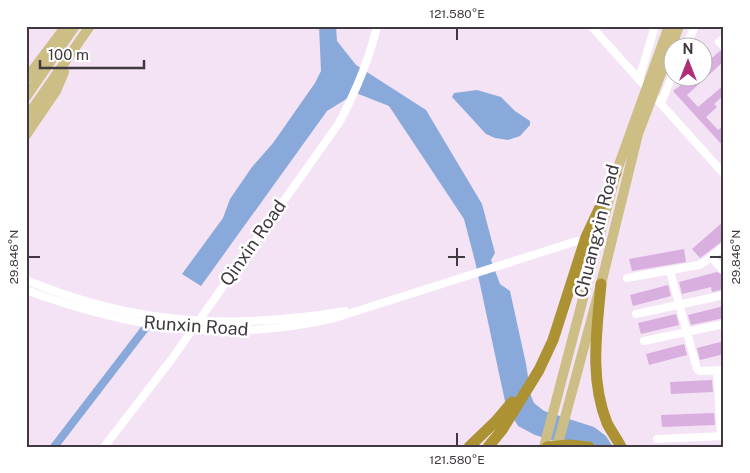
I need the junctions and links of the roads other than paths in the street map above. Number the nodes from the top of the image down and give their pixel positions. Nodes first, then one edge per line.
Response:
1 (66, 26) edge
2 (75, 26) edge
3 (90, 26) edge
4 (378, 26) edge
5 (591, 26) edge
6 (655, 26) edge
7 (669, 26) edge
8 (679, 26) edge
9 (695, 26) edge
10 (690, 38) edge
11 (724, 38) edge
12 (724, 47) edge
13 (70, 55) junction
14 (639, 78) junction
15 (26, 79) edge
16 (667, 88) edge
17 (26, 97) edge
18 (661, 103) junction
19 (26, 118) edge
20 (26, 135) edge
21 (616, 173) junction
22 (724, 174) edge
23 (577, 241) dead end
24 (724, 246) edge
25 (710, 258) junction
26 (670, 271) junction
27 (724, 271) edge
28 (627, 278) dead end
29 (26, 280) edge
30 (601, 284) junction
31 (26, 290) edge
32 (724, 295) edge
33 (679, 304) junction
34 (367, 308) junction
35 (636, 314) dead end
36 (198, 321) junction
37 (724, 324) edge
38 (192, 329) junction
39 (687, 333) junction
40 (644, 341) dead end
41 (539, 370) junction
42 (720, 370) edge
43 (723, 436) edge
44 (657, 439) dead end
45 (104, 447) edge
46 (469, 447) edge
47 (488, 447) edge
48 (546, 447) edge
49 (557, 447) edge
50 (589, 447) edge
51 (621, 447) edge

1 - 15 main road
2 - 17 main road
3 - 13 main road
4 - 36 street, Qinxin Road
5 - 14 street
6 - 14 street
7 - 21 main road, Chuangxin Road
8 - 30 main road, Chuangxin Road
9 - 10 street
11 - 12 street
13 - 19 main road
13 - 20 main road
14 - 18 street
16 - 18 street
18 - 22 street
21 - 41 highway
21 - 48 main road, Chuangxin Road
23 - 34 street, Runxin Road
24 - 25 street
25 - 26 street
25 - 27 street
26 - 28 street
26 - 33 street
29 - 36 street, Runxin Road
30 - 49 main road, Chuangxin Road
30 - 51 highway
31 - 38 street, Runxin Road
32 - 33 street
33 - 35 street
33 - 39 street
34 - 36 street, Runxin Road
34 - 38 street, Runxin Road
36 - 38 street, Qinxin Road
37 - 39 street
38 - 45 street, Qinxin Road
39 - 40 street
39 - 42 street
41 - 46 highway
41 - 47 highway
42 - 43 street
43 - 44 street
48 - 50 highway

